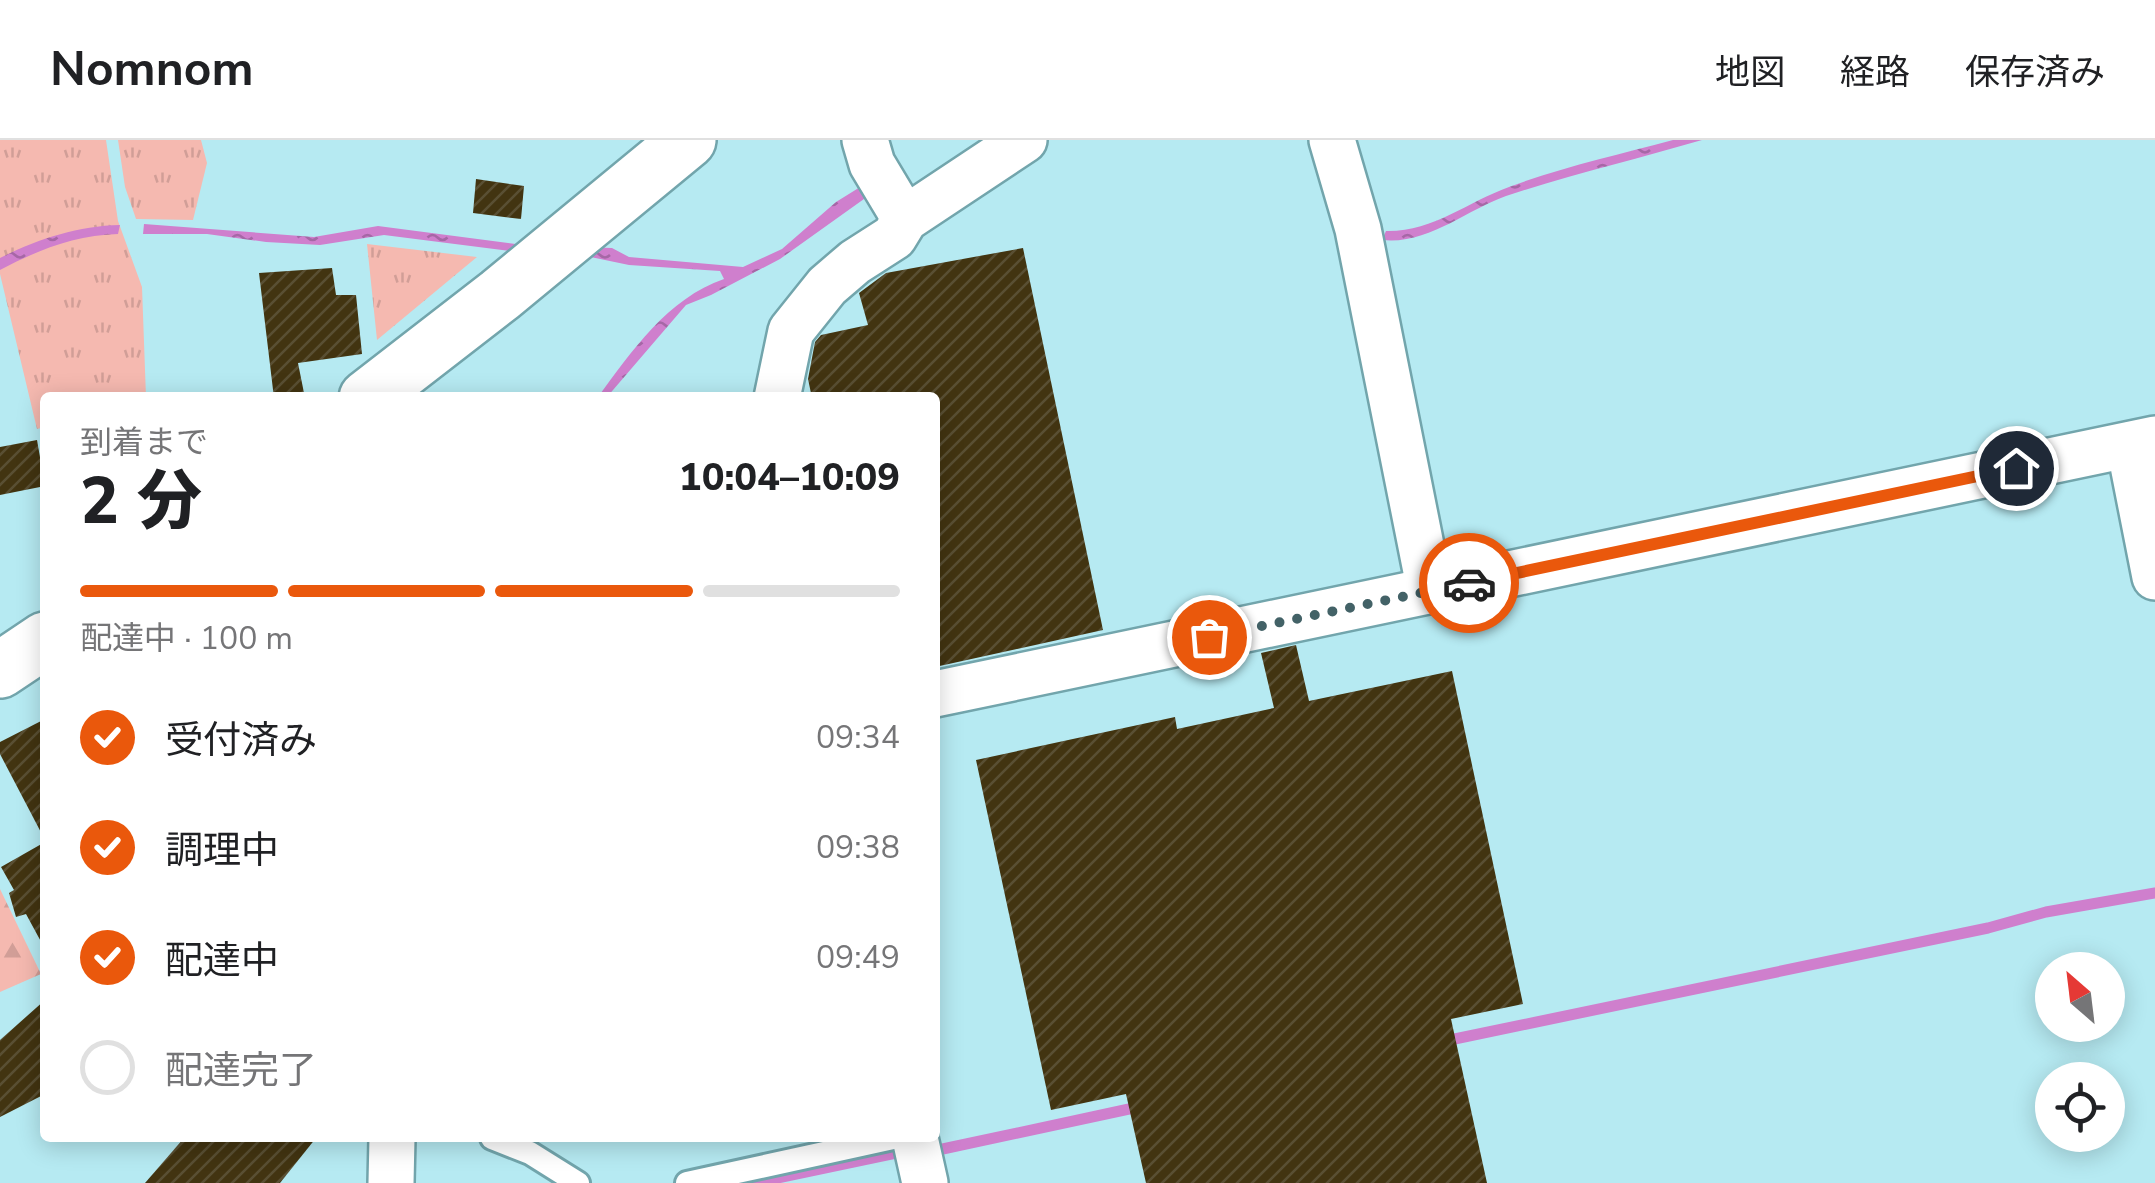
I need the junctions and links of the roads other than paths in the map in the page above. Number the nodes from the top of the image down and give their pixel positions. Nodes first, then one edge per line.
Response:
1 (688, 140) edge
2 (865, 140) edge
3 (1024, 140) edge
4 (1332, 140) edge
5 (905, 220) junction
6 (375, 392) edge
7 (778, 392) edge
8 (2142, 442) edge
9 (2155, 577) edge
10 (1430, 591) junction
11 (40, 643) edge
12 (0, 670) edge
13 (940, 693) edge
14 (392, 1142) edge
15 (502, 1142) edge
16 (876, 1142) edge
17 (917, 1142) edge
18 (391, 1183) edge
19 (578, 1183) edge
20 (687, 1183) edge
21 (925, 1183) edge

1 - 6 street
2 - 5 street
3 - 5 street
4 - 10 street
5 - 7 street
8 - 9 street
8 - 10 street
10 - 13 street
11 - 12 street
14 - 18 street
15 - 19 lane
16 - 20 lane
17 - 21 street

